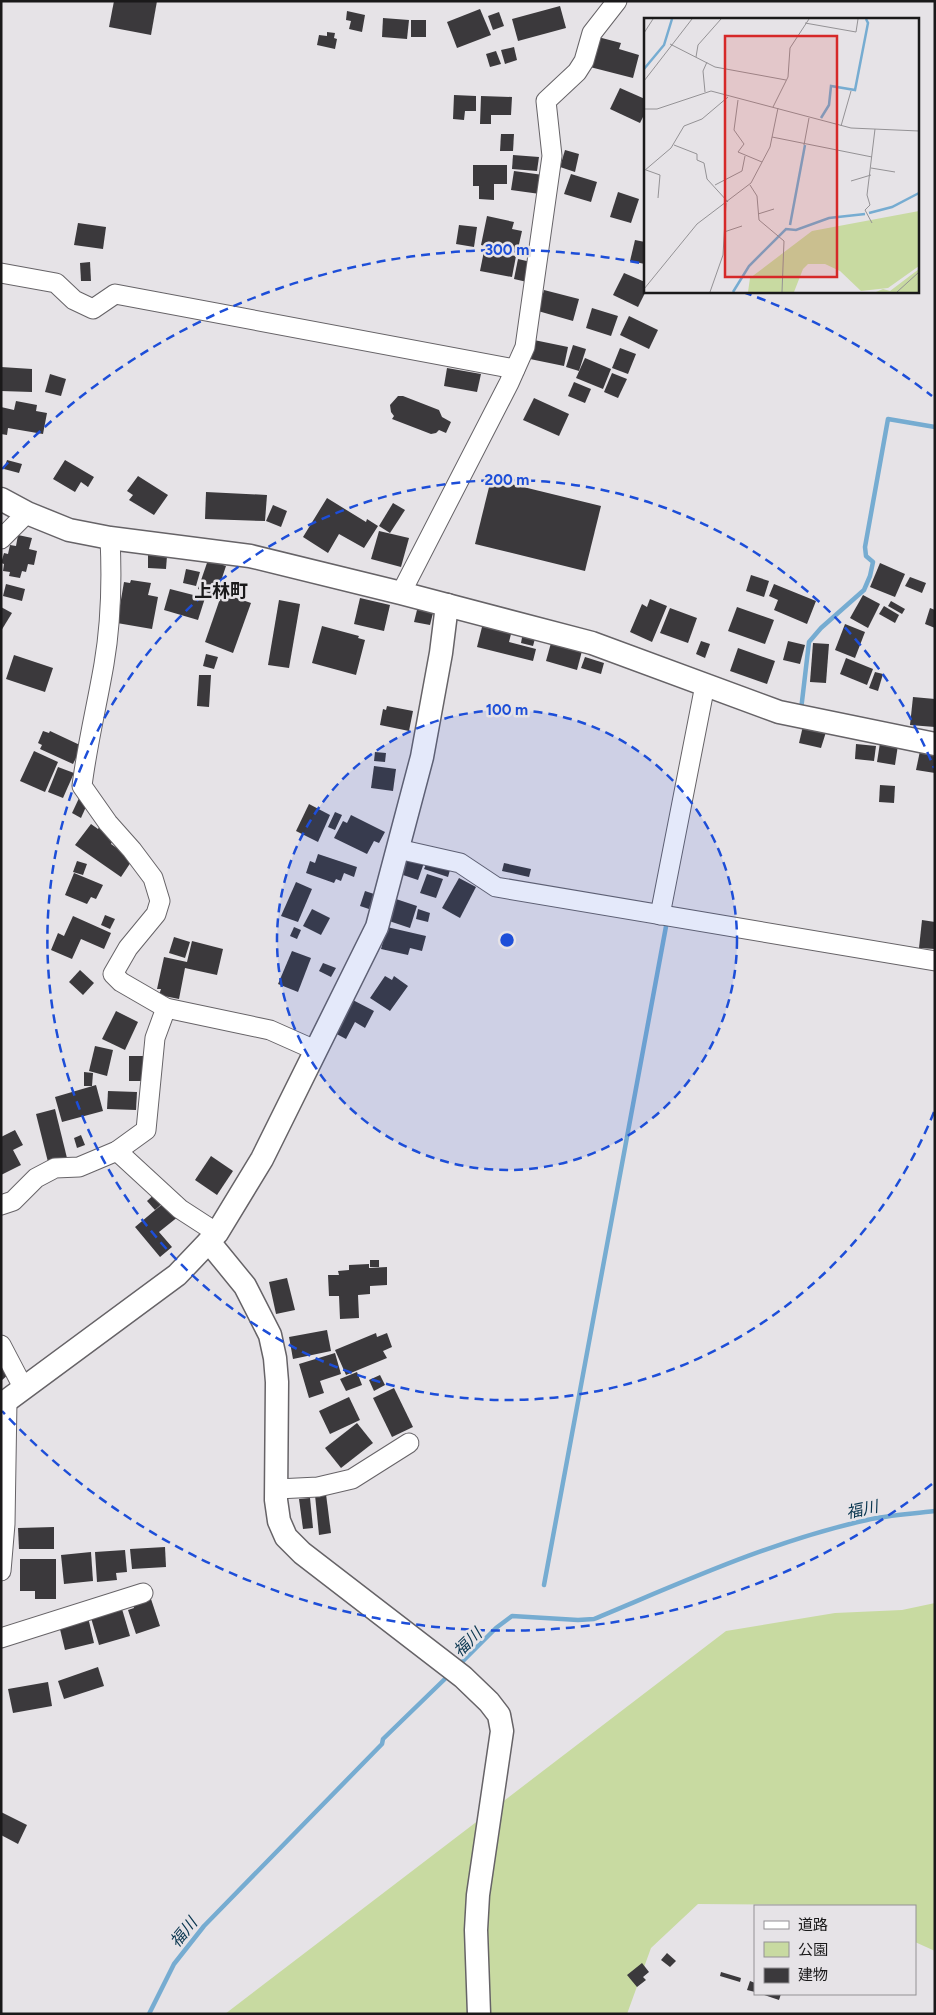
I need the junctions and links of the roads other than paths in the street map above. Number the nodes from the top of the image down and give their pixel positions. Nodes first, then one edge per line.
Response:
1 (617, 1) edge
2 (1, 273) edge
3 (516, 369) junction
4 (1, 499) edge
5 (27, 513) junction
6 (110, 538) junction
7 (1, 539) edge
8 (401, 593) junction
9 (446, 605) junction
10 (705, 685) junction
11 (935, 744) edge
12 (398, 848) junction
13 (660, 915) junction
14 (935, 961) edge
15 (166, 1008) junction
16 (315, 1050) junction
17 (117, 1151) junction
18 (1, 1205) edge
19 (213, 1238) junction
20 (1, 1345) edge
21 (11, 1398) edge
22 (409, 1443) dead end
23 (277, 1489) junction
24 (1, 1571) edge
25 (143, 1593) dead end
26 (1, 1638) edge
27 (479, 2014) edge

1 - 3 street
2 - 3 street
3 - 8 street
4 - 5 street
5 - 6 street
5 - 7 street
6 - 8 street
6 - 15 street
8 - 9 street
9 - 10 street
9 - 12 street
10 - 11 street
10 - 13 street
12 - 13 street
12 - 16 street
13 - 14 street
15 - 16 street
15 - 17 street
16 - 19 street
17 - 18 street
17 - 19 street
19 - 21 street
19 - 23 street
20 - 21 street
21 - 24 street
22 - 23 street
23 - 27 street
25 - 26 street

